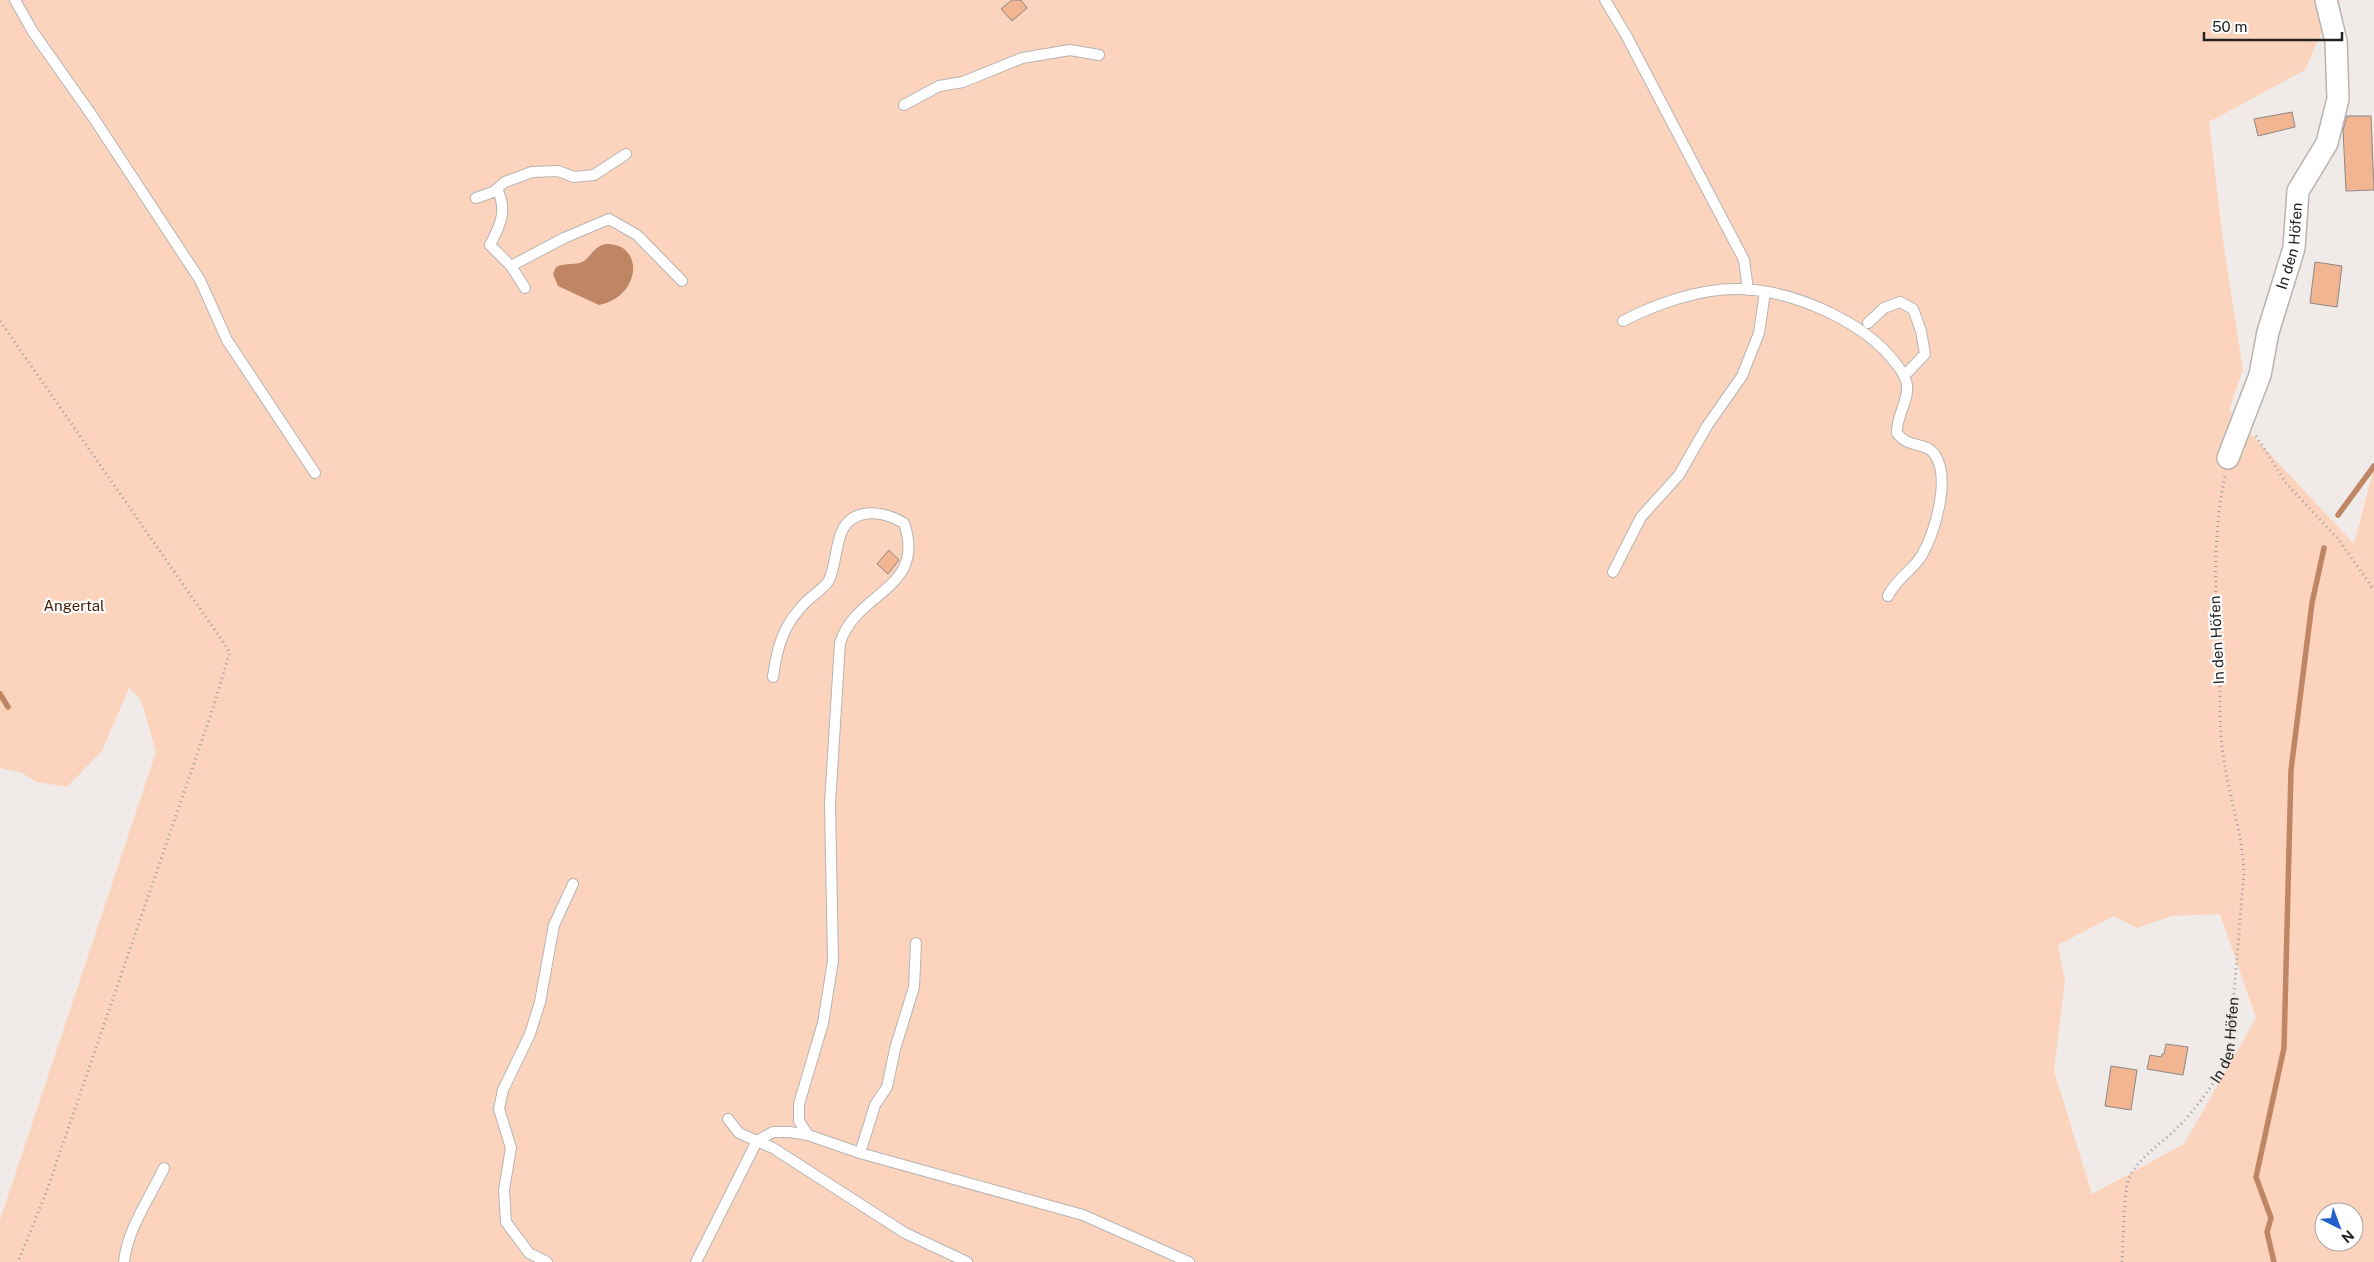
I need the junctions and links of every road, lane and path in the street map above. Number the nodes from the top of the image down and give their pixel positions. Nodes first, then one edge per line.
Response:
1 (15, 0) edge
2 (1605, 0) edge
3 (2326, 0) edge
4 (1099, 54) dead end
5 (904, 105) dead end
6 (626, 154) dead end
7 (497, 190) junction
8 (476, 198) dead end
9 (511, 266) junction
10 (682, 281) dead end
11 (525, 288) dead end
12 (1748, 290) junction
13 (1765, 292) junction
14 (0, 321) edge
15 (1623, 322) dead end
16 (1868, 323) dead end
17 (1904, 376) junction
18 (2244, 417) junction
19 (2228, 458) joint
20 (315, 472) dead end
21 (1613, 572) dead end
22 (2374, 590) edge
23 (1888, 596) dead end
24 (774, 677) dead end
25 (572, 884) dead end
26 (916, 943) dead end
27 (728, 1119) dead end
28 (808, 1135) junction
29 (757, 1141) junction
30 (860, 1153) junction
31 (164, 1168) dead end
32 (18, 1262) edge
33 (124, 1262) edge
34 (547, 1262) edge
35 (696, 1262) edge
36 (967, 1262) edge
37 (1189, 1262) edge
38 (2122, 1262) edge

1 - 20 lane
2 - 12 lane
3 - 18 street, In den Höfen
4 - 5 lane
6 - 7 lane
7 - 8 lane
7 - 9 lane
9 - 10 lane
9 - 11 lane
12 - 13 lane
12 - 15 lane
13 - 17 lane
13 - 21 lane
14 - 32 path
16 - 17 lane
17 - 23 lane
18 - 19 street, In den Höfen
18 - 22 path
19 - 38 path, In den Höfen
24 - 28 lane
25 - 34 lane
26 - 30 lane
27 - 29 lane
28 - 29 lane
28 - 30 lane
29 - 35 lane
29 - 36 lane
30 - 37 lane
31 - 33 lane

